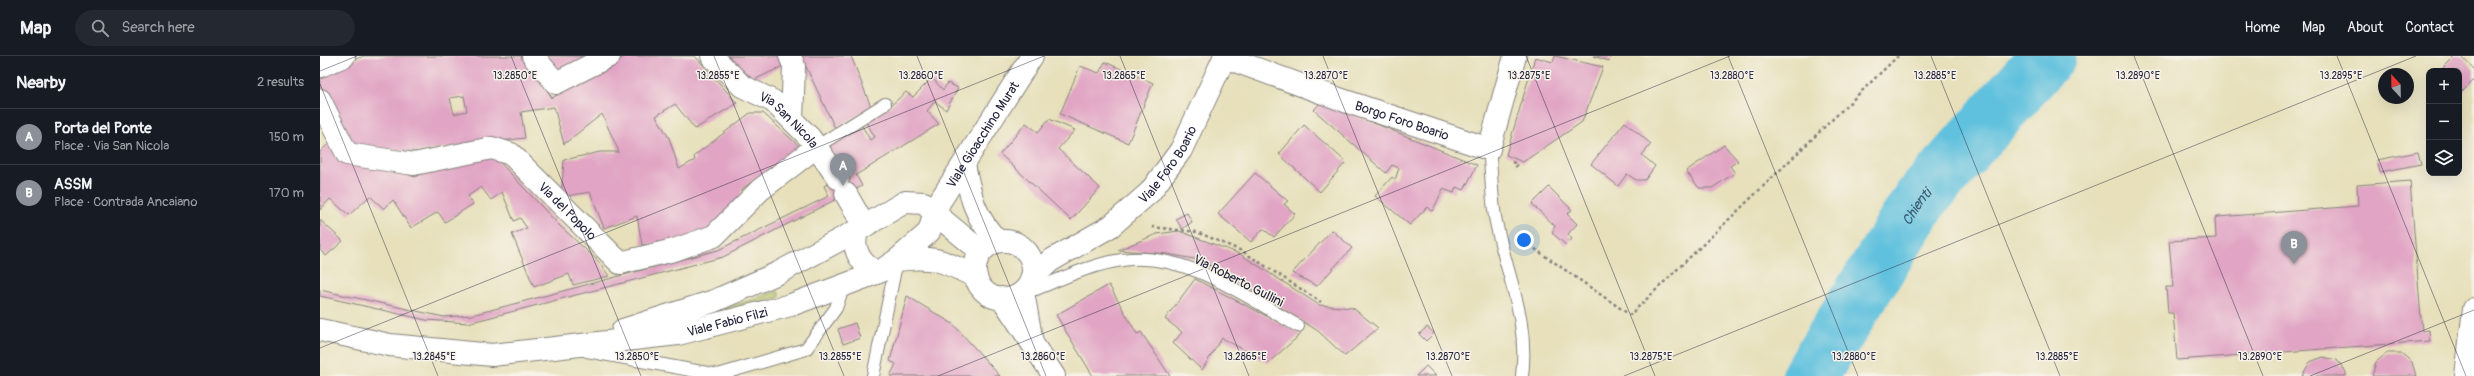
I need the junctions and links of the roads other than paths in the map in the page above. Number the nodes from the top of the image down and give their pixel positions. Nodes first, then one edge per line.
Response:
1 (344, 56) edge
2 (533, 56) edge
3 (609, 56) edge
4 (712, 56) edge
5 (790, 56) edge
6 (1032, 56) edge
7 (1515, 56) edge
8 (1224, 57) edge
9 (320, 66) edge
10 (320, 100) edge
11 (885, 104) dead end
12 (792, 120) junction
13 (816, 147) junction
14 (1488, 149) junction
15 (964, 164) junction
16 (932, 212) junction
17 (861, 228) junction
18 (1077, 244) junction
19 (991, 245) junction
20 (1023, 248) junction
21 (897, 260) junction
22 (879, 272) junction
23 (976, 278) junction
24 (1027, 286) junction
25 (843, 287) junction
26 (1002, 298) junction
27 (2474, 309) edge
28 (1298, 326) dead end
29 (320, 330) edge
30 (1032, 344) junction
31 (569, 347) junction
32 (873, 376) edge
33 (1054, 376) edge
34 (1522, 376) edge
35 (2466, 376) edge

1 - 9 street
2 - 3 street
4 - 12 street, Via San Nicola
5 - 12 street
6 - 15 street, Viale Gioacchino Murat
7 - 14 street
8 - 14 street, Borgo Foro Boario
8 - 18 street, Viale Foro Boario
10 - 13 street, Via del Popolo
11 - 13 lane
12 - 13 street, Via San Nicola
13 - 17 street, Via San Nicola
14 - 34 lane
15 - 16 street, Viale Gioacchino Murat
15 - 19 street
16 - 17 street, Viale Fabio Filzi
16 - 19 street, Viale Fabio Filzi
16 - 21 street, Viale Fabio Filzi
17 - 22 street
17 - 31 street, Viale Fabio Filzi
18 - 20 street, Viale Foro Boario
18 - 24 street, Viale Foro Boario
19 - 20 street
19 - 23 street
20 - 24 street
21 - 22 street, Viale Fabio Filzi
21 - 23 street
21 - 32 lane
22 - 25 street, Viale Fabio Filzi
23 - 26 street
24 - 26 street
24 - 28 lane, Via Roberto Gullini
24 - 30 street
25 - 31 street, Viale Fabio Filzi
25 - 31 lane
26 - 30 street
27 - 35 street
29 - 31 street, Viale Fabio Filzi
30 - 33 street

